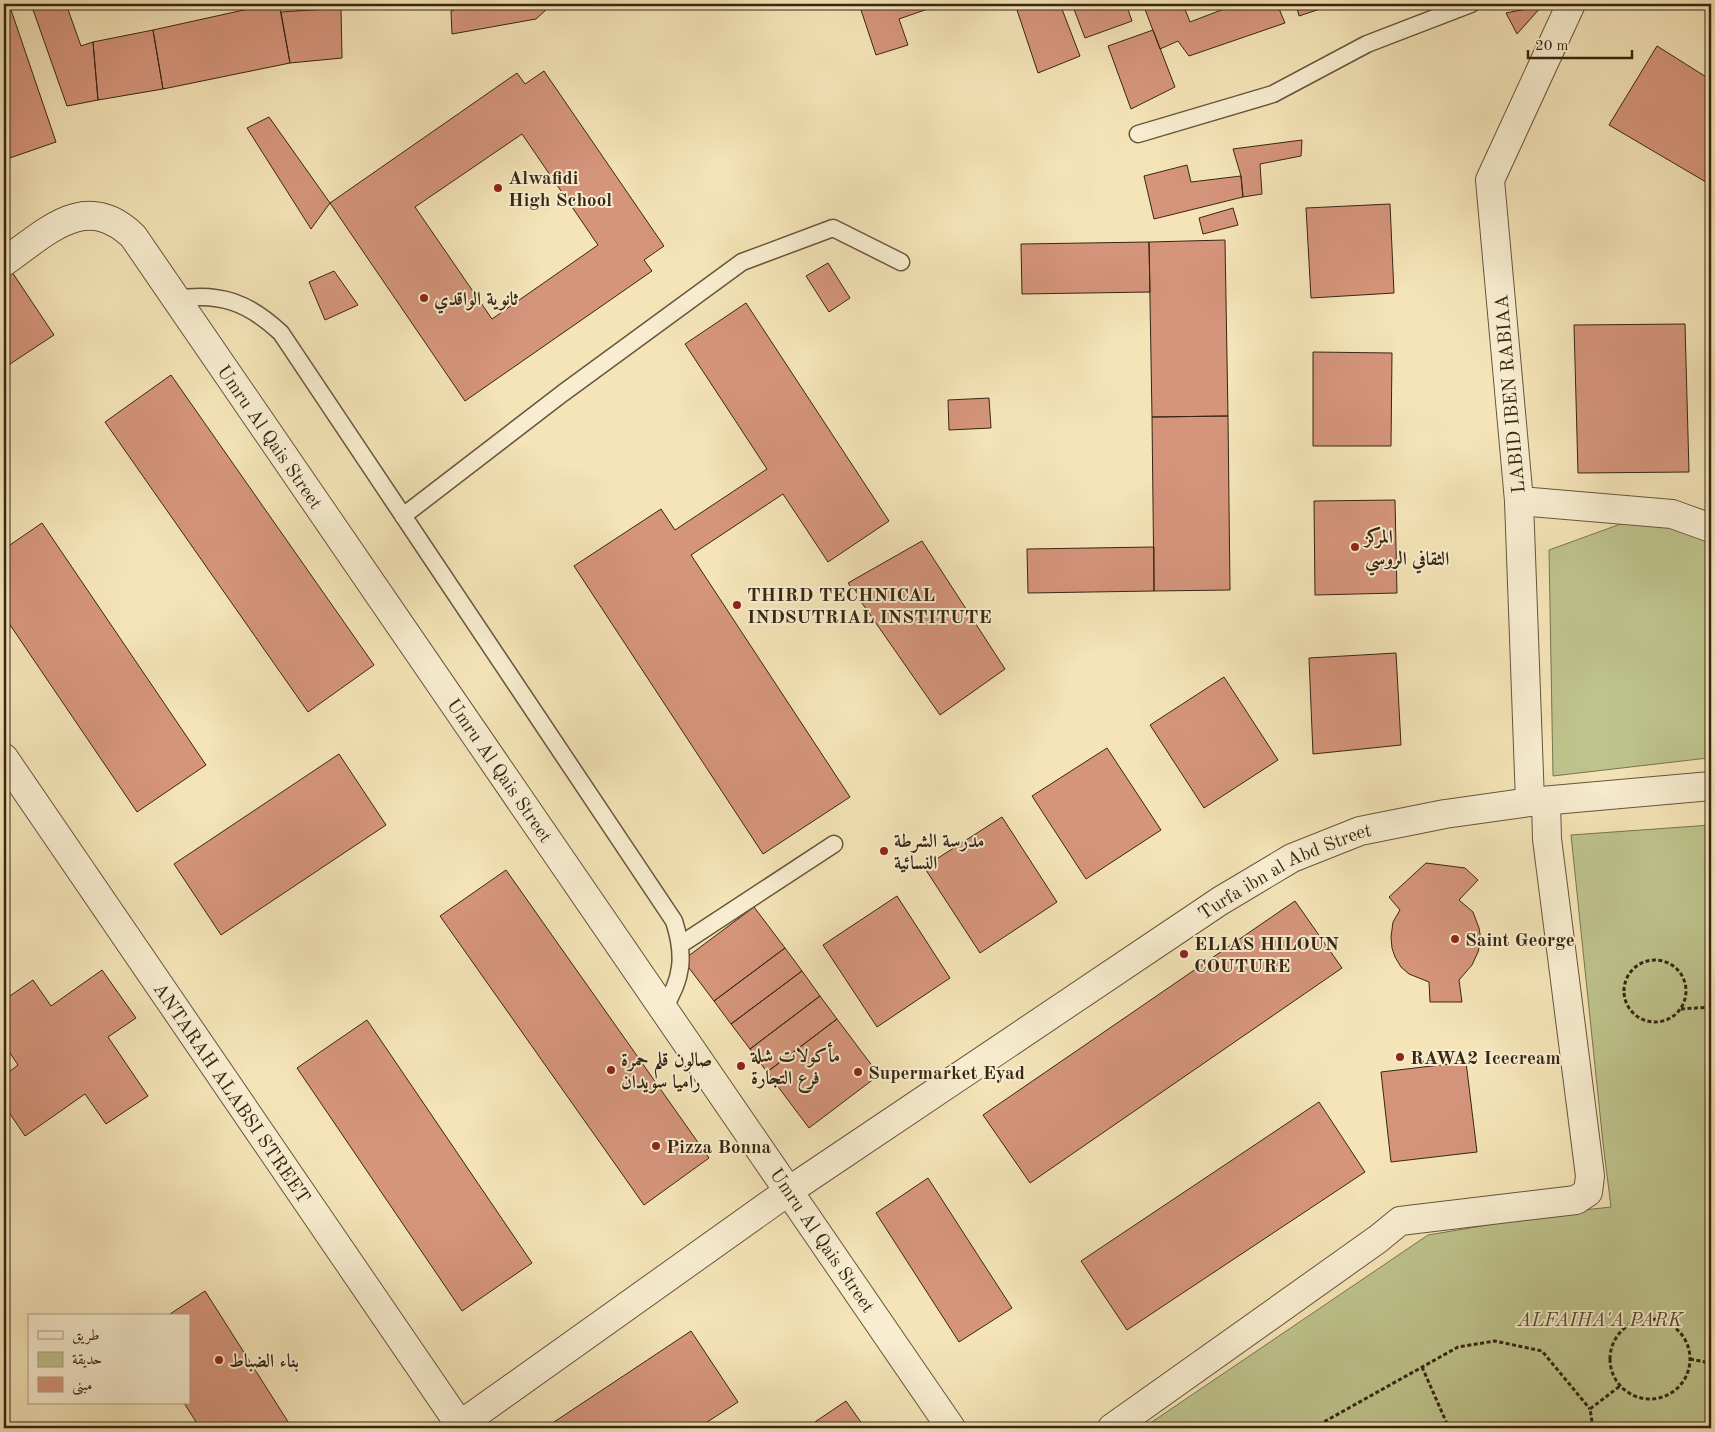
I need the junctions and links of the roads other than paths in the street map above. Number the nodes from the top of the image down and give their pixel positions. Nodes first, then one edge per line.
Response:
1 (1470, 4) edge
2 (1571, 4) edge
3 (1138, 134) dead end
4 (4, 262) edge
5 (901, 262) dead end
6 (176, 299) junction
7 (1519, 501) junction
8 (403, 516) junction
9 (1711, 528) edge
10 (4, 758) edge
11 (1709, 781) edge
12 (1538, 802) junction
13 (834, 844) dead end
14 (680, 945) junction
15 (664, 1009) junction
16 (790, 1190) junction
17 (461, 1427) edge
18 (951, 1428) edge
19 (1112, 1428) edge

1 - 3 lane
2 - 7 street, LABID IBEN RABIAA
4 - 6 street, Umru Al Qais Street
5 - 8 lane
6 - 8 lane
6 - 15 street, Umru Al Qais Street
7 - 9 street
7 - 12 street, LABID IBEN RABIAA
8 - 14 lane
10 - 17 street, ANTARAH ALABSI STREET
11 - 12 street, Turfa ibn al Abd Street
12 - 16 street, Turfa ibn al Abd Street
12 - 19 street, LABID IBEN RABIAA
13 - 14 lane
14 - 15 lane
15 - 16 street, Umru Al Qais Street
16 - 17 street, Turfa ibn al Abd Street
16 - 18 street, Umru Al Qais Street

